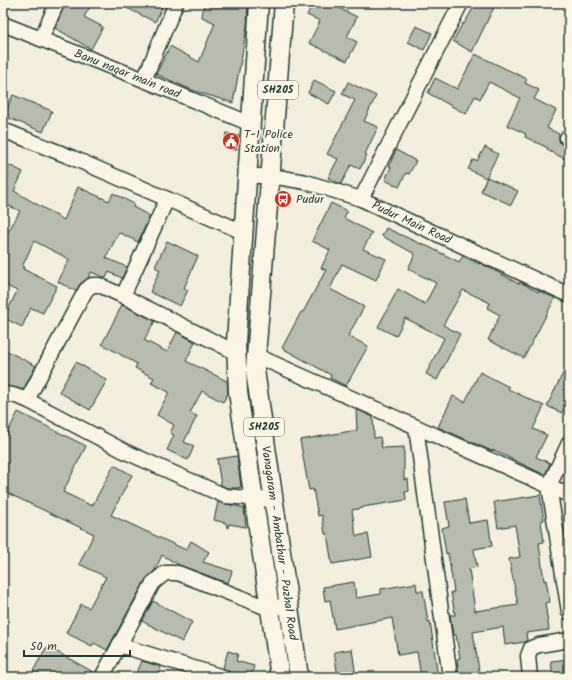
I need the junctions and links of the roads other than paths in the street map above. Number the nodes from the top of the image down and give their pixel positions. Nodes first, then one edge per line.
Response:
1 (57, 3) edge
2 (176, 3) edge
3 (259, 3) edge
4 (284, 3) edge
5 (461, 3) edge
6 (3, 24) edge
7 (41, 39) junction
8 (144, 80) junction
9 (251, 124) junction
10 (3, 130) edge
11 (247, 176) junction
12 (271, 176) junction
13 (167, 199) junction
14 (361, 199) junction
15 (243, 232) junction
16 (569, 295) edge
17 (123, 296) junction
18 (236, 353) junction
19 (257, 356) junction
20 (3, 394) edge
21 (27, 400) junction
22 (416, 427) junction
23 (569, 443) edge
24 (549, 486) junction
25 (569, 495) edge
26 (254, 499) junction
27 (274, 500) junction
28 (290, 604) junction
29 (270, 608) junction
30 (569, 612) edge
31 (569, 640) edge
32 (119, 645) junction
33 (102, 677) edge
34 (224, 677) edge
35 (280, 677) edge
36 (299, 677) edge
37 (450, 677) edge
38 (530, 677) edge

1 - 7 street
2 - 8 street
3 - 9 main road
4 - 12 main road, Vanagaram - Ambathur - Puzhal Road / SH205
5 - 14 street
6 - 7 street, Banu nagar main road
7 - 8 street, Banu nagar main road
8 - 9 street, Banu nagar main road
9 - 11 main road
10 - 13 street
11 - 12 street, Pudur Main Road
11 - 15 main road
12 - 14 street, Pudur Main Road
12 - 19 main road, Vanagaram - Ambathur - Puzhal Road / SH205
13 - 15 street
13 - 17 street
14 - 16 street, Pudur Main Road
15 - 18 main road
17 - 18 street
17 - 21 street
18 - 26 main road
19 - 22 street
19 - 27 main road, Vanagaram - Ambathur - Puzhal Road / SH205
20 - 21 street
21 - 26 street
22 - 24 street
22 - 37 street
23 - 24 street
24 - 25 street
24 - 30 street
26 - 27 street
26 - 29 main road
27 - 28 main road, Vanagaram - Ambathur - Puzhal Road / SH205
28 - 29 street
28 - 36 main road, Vanagaram - Ambathur - Puzhal Road / SH205
29 - 32 street
29 - 35 main road
31 - 38 street
32 - 33 street
32 - 34 street

